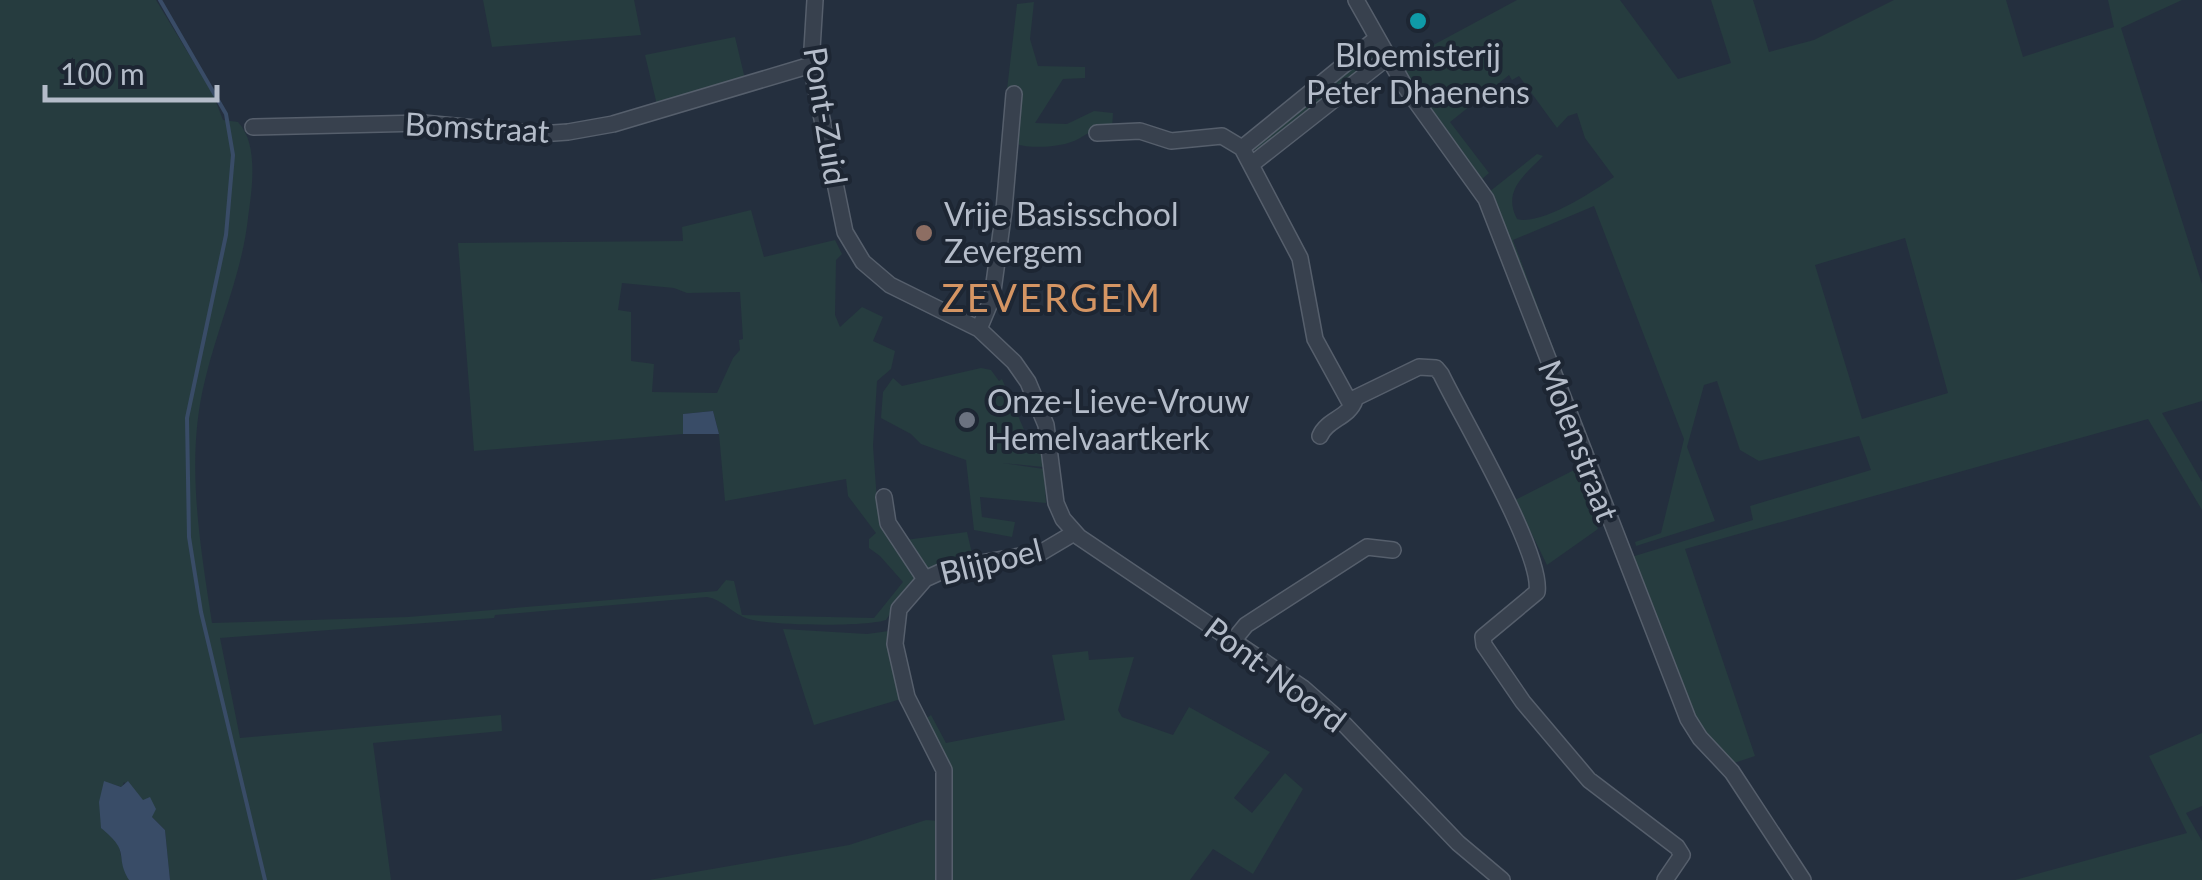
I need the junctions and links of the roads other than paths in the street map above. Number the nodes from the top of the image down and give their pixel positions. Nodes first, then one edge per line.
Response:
1 (815, 0) edge
2 (1356, 0) edge
3 (1378, 38) junction
4 (1388, 58) junction
5 (812, 65) junction
6 (1014, 94) dead end
7 (253, 127) dead end
8 (1097, 133) dead end
9 (1242, 148) junction
10 (1252, 164) junction
11 (979, 330) junction
12 (1355, 400) junction
13 (1320, 436) dead end
14 (884, 497) dead end
15 (1074, 532) junction
16 (1393, 550) dead end
17 (925, 578) junction
18 (1234, 640) junction
19 (944, 880) edge
20 (1502, 880) edge
21 (1665, 880) edge
22 (1803, 880) edge

1 - 5 street, Pont-Zuid
2 - 3 street, Molenstraat
3 - 4 street, Molenstraat
3 - 9 street
4 - 10 street
4 - 22 street, Molenstraat
5 - 7 street, Bomstraat
5 - 11 street, Pont-Zuid
6 - 11 street
8 - 9 street
9 - 10 street
10 - 12 street
11 - 15 street
12 - 13 street
12 - 21 street
14 - 17 street
15 - 17 street, Blijpoel
15 - 18 street, Pont-Noord
16 - 18 street
17 - 19 street, Blijpoel
18 - 20 street, Pont-Noord

